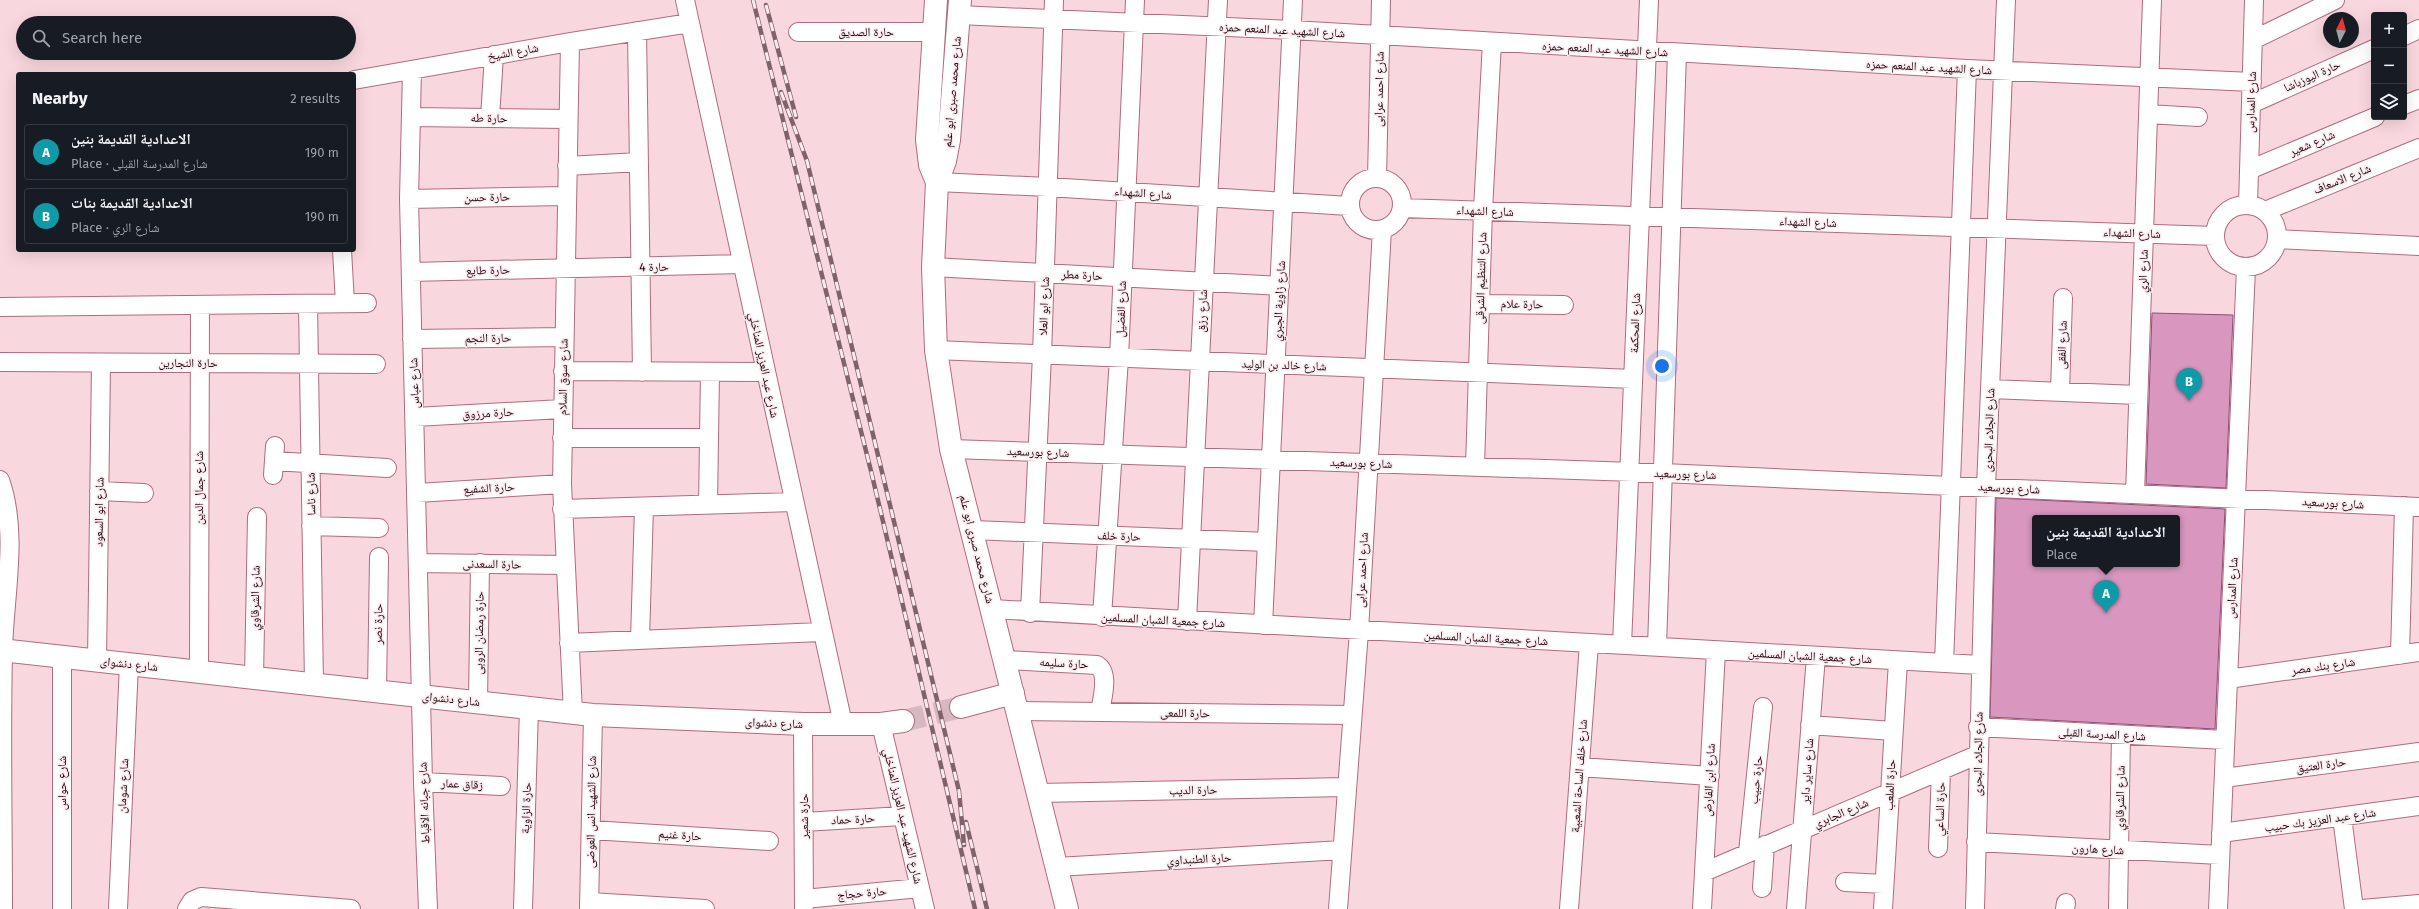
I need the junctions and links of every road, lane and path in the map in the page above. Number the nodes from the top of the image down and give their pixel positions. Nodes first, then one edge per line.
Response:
1 (685, 0) edge
2 (936, 0) edge
3 (1054, 0) edge
4 (1135, 0) edge
5 (1218, 0) edge
6 (1293, 0) edge
7 (1381, 0) edge
8 (1649, 0) edge
9 (2006, 0) edge
10 (2152, 0) edge
11 (2254, 0) edge
12 (2335, 0) edge
13 (959, 7) edge
14 (1054, 19) junction
15 (1134, 23) junction
16 (681, 24) junction
17 (1216, 27) junction
18 (2419, 29) edge
19 (1292, 30) junction
20 (637, 31) junction
21 (798, 32) dead end
22 (933, 32) junction
23 (2407, 35) edge
24 (1380, 36) junction
25 (2253, 40) junction
26 (570, 42) junction
27 (1492, 42) junction
28 (2371, 50) edge
29 (1647, 51) junction
30 (1677, 53) junction
31 (494, 55) junction
32 (1967, 69) junction
33 (412, 70) junction
34 (2003, 71) junction
35 (2149, 77) junction
36 (356, 80) edge
37 (2252, 82) junction
38 (2419, 99) edge
39 (2251, 104) junction
40 (2407, 104) edge
41 (2148, 114) junction
42 (411, 117) junction
43 (2198, 117) dead end
44 (490, 118) junction
45 (568, 119) junction
46 (2371, 119) edge
47 (2419, 148) edge
48 (639, 162) junction
49 (567, 166) junction
50 (2249, 170) junction
51 (1377, 178) junction
52 (937, 182) junction
53 (1048, 187) junction
54 (1127, 191) junction
55 (566, 196) junction
56 (1208, 197) junction
57 (409, 199) junction
58 (1284, 202) junction
59 (2248, 205) junction
60 (1350, 206) junction
61 (1402, 208) junction
62 (1483, 210) junction
63 (2265, 211) junction
64 (1640, 216) junction
65 (1672, 217) junction
66 (1961, 227) junction
67 (1997, 228) junction
68 (1382, 230) junction
69 (2144, 234) junction
70 (2214, 236) junction
71 (2277, 239) junction
72 (2419, 246) edge
73 (342, 252) edge
74 (742, 264) junction
75 (641, 267) junction
76 (933, 267) junction
77 (565, 268) junction
78 (2246, 268) junction
79 (411, 272) junction
80 (1045, 273) junction
81 (1123, 277) junction
82 (1204, 282) junction
83 (1280, 286) junction
84 (2063, 298) dead end
85 (345, 303) junction
86 (366, 303) dead end
87 (308, 304) junction
88 (1480, 304) junction
89 (200, 305) junction
90 (1564, 305) dead end
91 (0, 307) edge
92 (564, 337) junction
93 (412, 339) junction
94 (936, 350) junction
95 (1042, 354) junction
96 (1119, 358) junction
97 (1200, 361) junction
98 (0, 362) edge
99 (200, 363) junction
100 (309, 363) junction
101 (101, 364) junction
102 (376, 364) dead end
103 (1276, 364) junction
104 (1374, 369) junction
105 (563, 371) junction
106 (642, 372) junction
107 (710, 372) junction
108 (765, 372) junction
109 (1478, 373) junction
110 (1633, 379) junction
111 (1990, 389) junction
112 (2060, 392) junction
113 (2138, 395) junction
114 (562, 409) junction
115 (415, 417) junction
116 (562, 438) junction
117 (709, 438) junction
118 (951, 449) junction
119 (1037, 452) junction
120 (1113, 455) junction
121 (1195, 458) junction
122 (1271, 460) junction
123 (274, 461) dead end
124 (310, 463) junction
125 (1368, 463) junction
126 (1475, 466) junction
127 (387, 468) dead end
128 (1629, 472) junction
129 (1663, 473) junction
130 (0, 480) edge
131 (562, 484) junction
132 (1951, 486) junction
133 (1986, 487) junction
134 (99, 491) junction
135 (144, 493) dead end
136 (416, 493) junction
137 (2135, 494) junction
138 (2236, 498) junction
139 (793, 502) junction
140 (708, 505) junction
141 (2412, 506) edge
142 (644, 507) junction
143 (562, 509) junction
144 (257, 517) dead end
145 (311, 526) junction
146 (379, 528) dead end
147 (972, 530) junction
148 (1033, 533) junction
149 (1107, 536) junction
150 (1191, 539) junction
151 (1267, 542) junction
152 (379, 557) dead end
153 (418, 563) junction
154 (480, 563) junction
155 (565, 565) junction
156 (992, 609) junction
157 (1030, 613) junction
158 (1102, 617) junction
159 (1187, 621) junction
160 (1263, 626) junction
161 (1359, 631) junction
162 (821, 632) junction
163 (640, 640) junction
164 (569, 643) junction
165 (1589, 644) junction
166 (1622, 646) junction
167 (1657, 647) junction
168 (1, 650) edge
169 (1716, 651) junction
170 (2419, 652) edge
171 (2400, 655) junction
172 (1816, 656) junction
173 (62, 657) junction
174 (1005, 660) junction
175 (97, 661) junction
176 (1898, 661) junction
177 (1944, 663) junction
178 (129, 664) junction
179 (1980, 665) junction
180 (199, 672) junction
181 (254, 678) junction
182 (2228, 679) junction
183 (314, 684) junction
184 (377, 691) junction
185 (422, 696) junction
186 (478, 702) junction
187 (1015, 702) junction
188 (961, 707) tunnel mouth
189 (1763, 707) dead end
190 (529, 708) junction
191 (1100, 712) junction
192 (583, 714) junction
193 (1352, 715) junction
194 (903, 721) tunnel mouth
195 (803, 724) junction
196 (843, 724) junction
197 (881, 724) junction
198 (1810, 725) junction
199 (1978, 727) junction
200 (1893, 731) junction
201 (2121, 735) junction
202 (2225, 740) junction
203 (2419, 752) edge
204 (1978, 756) junction
205 (1580, 767) junction
206 (1941, 771) junction
207 (1710, 776) junction
208 (2224, 778) junction
209 (422, 782) junction
210 (501, 786) dead end
211 (1347, 787) junction
212 (1890, 792) junction
213 (1038, 793) junction
214 (2419, 806) edge
215 (902, 816) junction
216 (2342, 817) junction
217 (804, 822) junction
218 (1803, 829) junction
219 (591, 830) junction
220 (2221, 833) junction
221 (769, 841) dead end
222 (1976, 842) junction
223 (1765, 845) junction
224 (1938, 848) dead end
225 (1342, 850) junction
226 (2119, 850) junction
227 (1748, 852) junction
228 (2220, 856) junction
229 (1057, 867) junction
230 (1704, 872) junction
231 (1845, 882) dead end
232 (1884, 884) junction
233 (920, 888) junction
234 (1762, 888) dead end
235 (804, 904) edge
236 (2419, 904) edge
237 (267, 905) edge
238 (590, 905) edge
239 (3, 909) edge
240 (62, 909) edge
241 (118, 909) edge
242 (187, 909) edge
243 (351, 909) edge
244 (428, 909) edge
245 (523, 909) edge
246 (705, 909) edge
247 (925, 909) edge
248 (1067, 909) edge
249 (1338, 909) edge
250 (1569, 909) edge
251 (1702, 909) edge
252 (1796, 909) edge
253 (1883, 909) edge
254 (1975, 909) edge
255 (2118, 909) edge
256 (2218, 909) edge
257 (2354, 909) edge
258 (2362, 909) edge

1 - 16 street, شارع عبد العزيز المناخلي
2 - 22 street, شارع محمد صبرى ابو علم
3 - 14 street, شارع ابو العلا
4 - 15 street, شارع الفضيل
5 - 17 street, شارع رزق
6 - 19 street, شارع زاوية الجبري
7 - 24 street, شارع احمد عرابى
8 - 29 street, شارع المحكمة
9 - 34 street, شارع الجلاء البحرى
10 - 35 street, شارع الري
11 - 25 street, شارع المدارس
12 - 25 street
13 - 14 street, شارع الشهيد عبد المنعم حمزه
13 - 52 street, شارع محمد صبرى ابو علم
14 - 15 street, شارع الشهيد عبد المنعم حمزه
14 - 53 street, شارع ابو العلا
15 - 17 street, شارع الشهيد عبد المنعم حمزه
15 - 54 street, شارع الفضيل
16 - 20 street, شارع الشيخ
16 - 74 street, شارع عبد العزيز المناخلي
17 - 19 street, شارع الشهيد عبد المنعم حمزه
17 - 56 street, شارع رزق
18 - 23 street
19 - 24 street, شارع الشهيد عبد المنعم حمزه
19 - 58 street, شارع زاوية الجبري
20 - 26 street, شارع الشيخ
20 - 48 street
21 - 22 street, حارة الصديق
22 - 52 street, شارع محمد صبرى ابو علم
24 - 27 street, شارع الشهيد عبد المنعم حمزه
24 - 51 street, شارع احمد عرابى
25 - 37 street, شارع المدارس
26 - 31 street, شارع الشيخ
26 - 45 street, شارع سوق السلام
27 - 29 street, شارع الشهيد عبد المنعم حمزه
27 - 62 street, شارع التنظيم الشرقى
28 - 39 street, حارة اليوزباشا
29 - 30 street, شارع الشهيد عبد المنعم حمزه
29 - 64 street, شارع المحكمة
30 - 32 street, شارع الشهيد عبد المنعم حمزه
30 - 65 street
31 - 33 street, شارع الشيخ
31 - 44 street
32 - 34 street, شارع الشهيد عبد المنعم حمزه
32 - 66 street
33 - 36 street, شارع الشيخ
33 - 42 street, شارع عباس
34 - 35 street, شارع الشهيد عبد المنعم حمزه
34 - 67 street, شارع الجلاء البحرى
35 - 37 street, شارع الشهيد عبد المنعم حمزه
35 - 41 street, شارع الري
37 - 39 street, شارع المدارس
38 - 40 street
39 - 50 street, شارع المدارس
41 - 43 street
41 - 69 street, شارع الري
42 - 44 street, حارة طه
42 - 57 street, شارع عباس
44 - 45 street, حارة طه
45 - 49 street, شارع سوق السلام
46 - 50 street, شارع شعير
47 - 63 street, شارع الاسعاف
48 - 49 street
48 - 75 street
49 - 55 street, شارع سوق السلام
50 - 59 street, شارع المدارس
51 - 60 street
51 - 61 street
52 - 53 street, شارع الشهداء
52 - 76 street, شارع محمد صبرى ابو علم
53 - 54 street, شارع الشهداء
53 - 80 street, شارع ابو العلا
54 - 56 street, شارع الشهداء
54 - 81 street, شارع الفضيل
55 - 57 street, حارة حسن
55 - 77 street, شارع سوق السلام
56 - 58 street, شارع الشهداء
56 - 82 street, شارع رزق
57 - 79 street, شارع عباس
58 - 60 street, شارع الشهداء
58 - 83 street, شارع زاوية الجبري
59 - 63 street
59 - 70 street
60 - 68 street
61 - 62 street, شارع الشهداء
61 - 68 street
62 - 64 street, شارع الشهداء
62 - 88 street, شارع التنظيم الشرقى
63 - 71 street
64 - 65 street, شارع الشهداء
64 - 110 street, شارع المحكمة
65 - 66 street, شارع الشهداء
65 - 129 street
66 - 67 street, شارع الشهداء
66 - 132 street
67 - 69 street, شارع الشهداء
67 - 111 street, شارع الجلاء البحرى
68 - 104 street, شارع احمد عرابى
69 - 70 street, شارع الشهداء
69 - 113 street, شارع الري
70 - 78 street
71 - 72 street
71 - 78 street
73 - 85 street
74 - 75 street, حارة 4
74 - 108 street, شارع عبد العزيز المناخلي
75 - 77 street, حارة 4
75 - 106 street
76 - 80 street, حارة مطر
76 - 94 street, شارع محمد صبرى ابو علم
77 - 79 street, حارة طايع
77 - 92 street, شارع سوق السلام
78 - 138 street, شارع المدارس
79 - 93 street, شارع عباس
80 - 81 street, حارة مطر
80 - 95 street, شارع ابو العلا
81 - 82 street, حارة مطر
81 - 96 street, شارع الفضيل
82 - 83 street, حارة مطر
82 - 97 street, شارع رزق
83 - 103 street, شارع زاوية الجبري
84 - 112 street, شارع الفقى
85 - 86 street
85 - 87 street
87 - 89 street
87 - 100 street, شارع ناسا
88 - 90 street, حارة علام
88 - 109 street, شارع التنظيم الشرقى
89 - 91 street
89 - 99 street, شارع جمال الدين
92 - 93 street, حارة النجم
92 - 105 street, شارع سوق السلام
93 - 115 street, شارع عباس
94 - 95 street, شارع خالد بن الوليد
94 - 118 street, شارع محمد صبرى ابو علم
95 - 96 street, شارع خالد بن الوليد
95 - 119 street, شارع ابو العلا
96 - 97 street, شارع خالد بن الوليد
96 - 120 street, شارع الفضيل
97 - 103 street, شارع خالد بن الوليد
97 - 121 street, شارع رزق
98 - 101 street, حارة النجارين
99 - 100 street, حارة النجارين
99 - 101 street, حارة النجارين
99 - 180 street, شارع جمال الدين
100 - 102 street, حارة النجارين
100 - 124 street, شارع ناسا
101 - 134 street, شارع ابو السعود
103 - 104 street, شارع خالد بن الوليد
103 - 122 street, شارع زاوية الجبري
104 - 109 street, شارع خالد بن الوليد
104 - 125 street, شارع احمد عرابى
105 - 106 street
105 - 114 street, شارع سوق السلام
106 - 107 street
107 - 108 street
107 - 117 street
108 - 139 street, شارع عبد العزيز المناخلي
109 - 110 street, شارع خالد بن الوليد
109 - 126 street, شارع التنظيم الشرقى
110 - 128 street, شارع المحكمة
111 - 112 street
111 - 133 street, شارع الجلاء البحرى
112 - 113 street
113 - 137 street, شارع الري
114 - 115 street, حارة مرزوق
114 - 116 street, شارع سوق السلام
115 - 136 street, شارع عباس
116 - 117 street
116 - 131 street, شارع سوق السلام
117 - 140 street
118 - 119 street, شارع بورسعيد
118 - 147 street, شارع محمد صبرى ابو علم
119 - 120 street, شارع بورسعيد
119 - 148 street, شارع ابو العلا
120 - 121 street, شارع بورسعيد
120 - 149 street, شارع الفضيل
121 - 122 street, شارع بورسعيد
121 - 150 street, شارع رزق
122 - 125 street, شارع بورسعيد
122 - 151 street, شارع زاوية الجبري
123 - 124 street
124 - 127 street
124 - 145 street, شارع ناسا
125 - 126 street, شارع بورسعيد
125 - 161 street, شارع احمد عرابى
126 - 128 street, شارع بورسعيد
128 - 129 street, شارع بورسعيد
128 - 166 street, شارع المحكمة
129 - 132 street, شارع بورسعيد
129 - 167 street
130 - 168 street
131 - 136 street, حارة الشفيع
131 - 143 street, شارع سوق السلام
132 - 133 street, شارع بورسعيد
132 - 177 street
133 - 137 street, شارع بورسعيد
133 - 179 street, شارع الجلاء البحرى
134 - 135 street
134 - 175 street, شارع ابو السعود
136 - 153 street, شارع عباس
137 - 138 street, شارع بورسعيد
138 - 141 street, شارع بورسعيد
138 - 182 street, شارع المدارس
139 - 140 street
139 - 162 street, شارع عبد العزيز المناخلي
140 - 142 street
141 - 171 street
142 - 143 street
142 - 163 street
143 - 155 street, شارع سوق السلام
144 - 181 street, شارع الشرقاوي
145 - 146 street
145 - 183 street, شارع ناسا
147 - 148 street, حارة خلف
147 - 156 street, شارع محمد صبرى ابو علم
148 - 149 street, حارة خلف
148 - 157 street, شارع ابو العلا
149 - 150 street, حارة خلف
149 - 158 street, شارع الفضيل
150 - 151 street, حارة خلف
150 - 159 street, شارع رزق
151 - 160 street, شارع زاوية الجبري
152 - 184 street, حارة نصر
153 - 154 street, حارة السعدنى
153 - 185 street, شارع عباس
154 - 155 street, حارة السعدنى
154 - 186 street, حارة رمضان الروبى
155 - 164 street, شارع سوق السلام
156 - 157 street, شارع جمعية الشبان المسلمين
156 - 174 street, شارع محمد صبرى ابو علم
157 - 158 street, شارع جمعية الشبان المسلمين
158 - 159 street, شارع جمعية الشبان المسلمين
159 - 160 street, شارع جمعية الشبان المسلمين
160 - 161 street, شارع جمعية الشبان المسلمين
161 - 165 street, شارع جمعية الشبان المسلمين
161 - 193 street, شارع احمد عرابى
162 - 163 street
162 - 196 street, شارع عبد العزيز المناخلي
163 - 164 street
164 - 192 street, شارع سوق السلام
165 - 166 street, شارع جمعية الشبان المسلمين
165 - 205 street, شارع خلف الساحة الشعبية
166 - 167 street, شارع جمعية الشبان المسلمين
167 - 169 street, شارع جمعية الشبان المسلمين
168 - 173 street, شارع دنشواى
168 - 239 street
169 - 172 street, شارع جمعية الشبان المسلمين
169 - 207 street, شارع ابن الفارض
170 - 171 street, شارع بنك مصر
171 - 182 street, شارع بنك مصر
172 - 176 street, شارع جمعية الشبان المسلمين
172 - 198 street, شارع ساير داير
173 - 175 street, شارع دنشواى
173 - 240 street, شارع حواس
174 - 187 street, شارع محمد صبرى ابو علم
174 - 191 street, حارة سليمه
175 - 178 street, شارع دنشواى
176 - 177 street, شارع جمعية الشبان المسلمين
176 - 200 street, حارة الملعب
177 - 179 street, شارع جمعية الشبان المسلمين
178 - 180 street, شارع دنشواى
178 - 241 street, شارع شومان
179 - 199 street, شارع الجلاء البحرى
180 - 181 street, شارع دنشواى
181 - 183 street, شارع دنشواى
182 - 202 street, شارع المدارس
183 - 184 street, شارع دنشواى
184 - 185 street, شارع دنشواى
185 - 186 street, شارع دنشواى
185 - 209 street, شارع جبانه الاقباط
186 - 190 street, شارع دنشواى
187 - 188 street
187 - 191 street, حارة اللمعى
187 - 213 street, شارع محمد صبرى ابو علم
189 - 227 street, حارة حبيب
190 - 192 street, شارع دنشواى
190 - 245 street, حارة الزاوية
191 - 193 street, حارة اللمعى
192 - 195 street, شارع دنشواى
192 - 219 street, شارع الشهيد انس العوضى
193 - 211 street, شارع احمد عرابى
194 - 197 street, شارع دنشواى
195 - 196 street, شارع دنشواى
195 - 217 street, حارة شعير
196 - 197 street, شارع دنشواى
197 - 215 street, شارع الشهيد عبد العزيز المناخلي
198 - 200 street
198 - 218 street, شارع ساير داير
199 - 201 street, شارع المدرسة القبلى
199 - 204 street, شارع الجلاء البحرى
200 - 212 street, حارة الملعب
201 - 202 street, شارع المدرسة القبلى
201 - 226 street, شارع الشرقاوي
202 - 208 street, شارع المدارس
203 - 208 street, حارة العتيق
204 - 206 street, شارع الجابري
204 - 222 street, شارع الجلاء البحرى
205 - 207 street
205 - 250 street, شارع خلف الساحة الشعبية
206 - 212 street, شارع الجابري
206 - 224 street, حارة الساعي
207 - 230 street, شارع ابن الفارض
208 - 220 street, شارع المدارس
209 - 210 street, زقاق عمار
209 - 244 street, شارع جبانه الاقباط
211 - 213 street, حارة الديب
211 - 225 street, شارع احمد عرابى
212 - 218 street, شارع الجابري
212 - 232 street, حارة الملعب
213 - 229 street, شارع محمد صبرى ابو علم
214 - 216 street, شارع عبد العزيز بك حبيب
215 - 217 street, حارة حماد
215 - 233 street, شارع الشهيد عبد العزيز المناخلي
216 - 220 street, شارع عبد العزيز بك حبيب
216 - 257 street
217 - 235 street, حارة شعير
218 - 223 street, شارع الجابري
218 - 252 street, شارع ساير داير
219 - 221 street, حارة غنيم
219 - 238 street, شارع الشهيد انس العوضى
220 - 228 street, شارع المدارس
222 - 226 street, شارع هارون
222 - 254 street, شارع الجلاء البحرى
223 - 227 street, شارع الجابري
223 - 234 street
225 - 229 street, حارة الطنبداوي
225 - 249 street, شارع احمد عرابى
226 - 228 street, شارع هارون
226 - 255 street, شارع الشرقاوي
227 - 230 street, شارع الجابري
228 - 256 street, شارع المدارس
229 - 248 street, شارع محمد صبرى ابو علم
230 - 251 street, شارع ابن الفارض
231 - 232 street
232 - 253 street, حارة الملعب
233 - 235 street, حارة حجاج
233 - 247 street, شارع الشهيد عبد العزيز المناخلي
236 - 258 street
237 - 242 street
237 - 243 street
238 - 246 street

